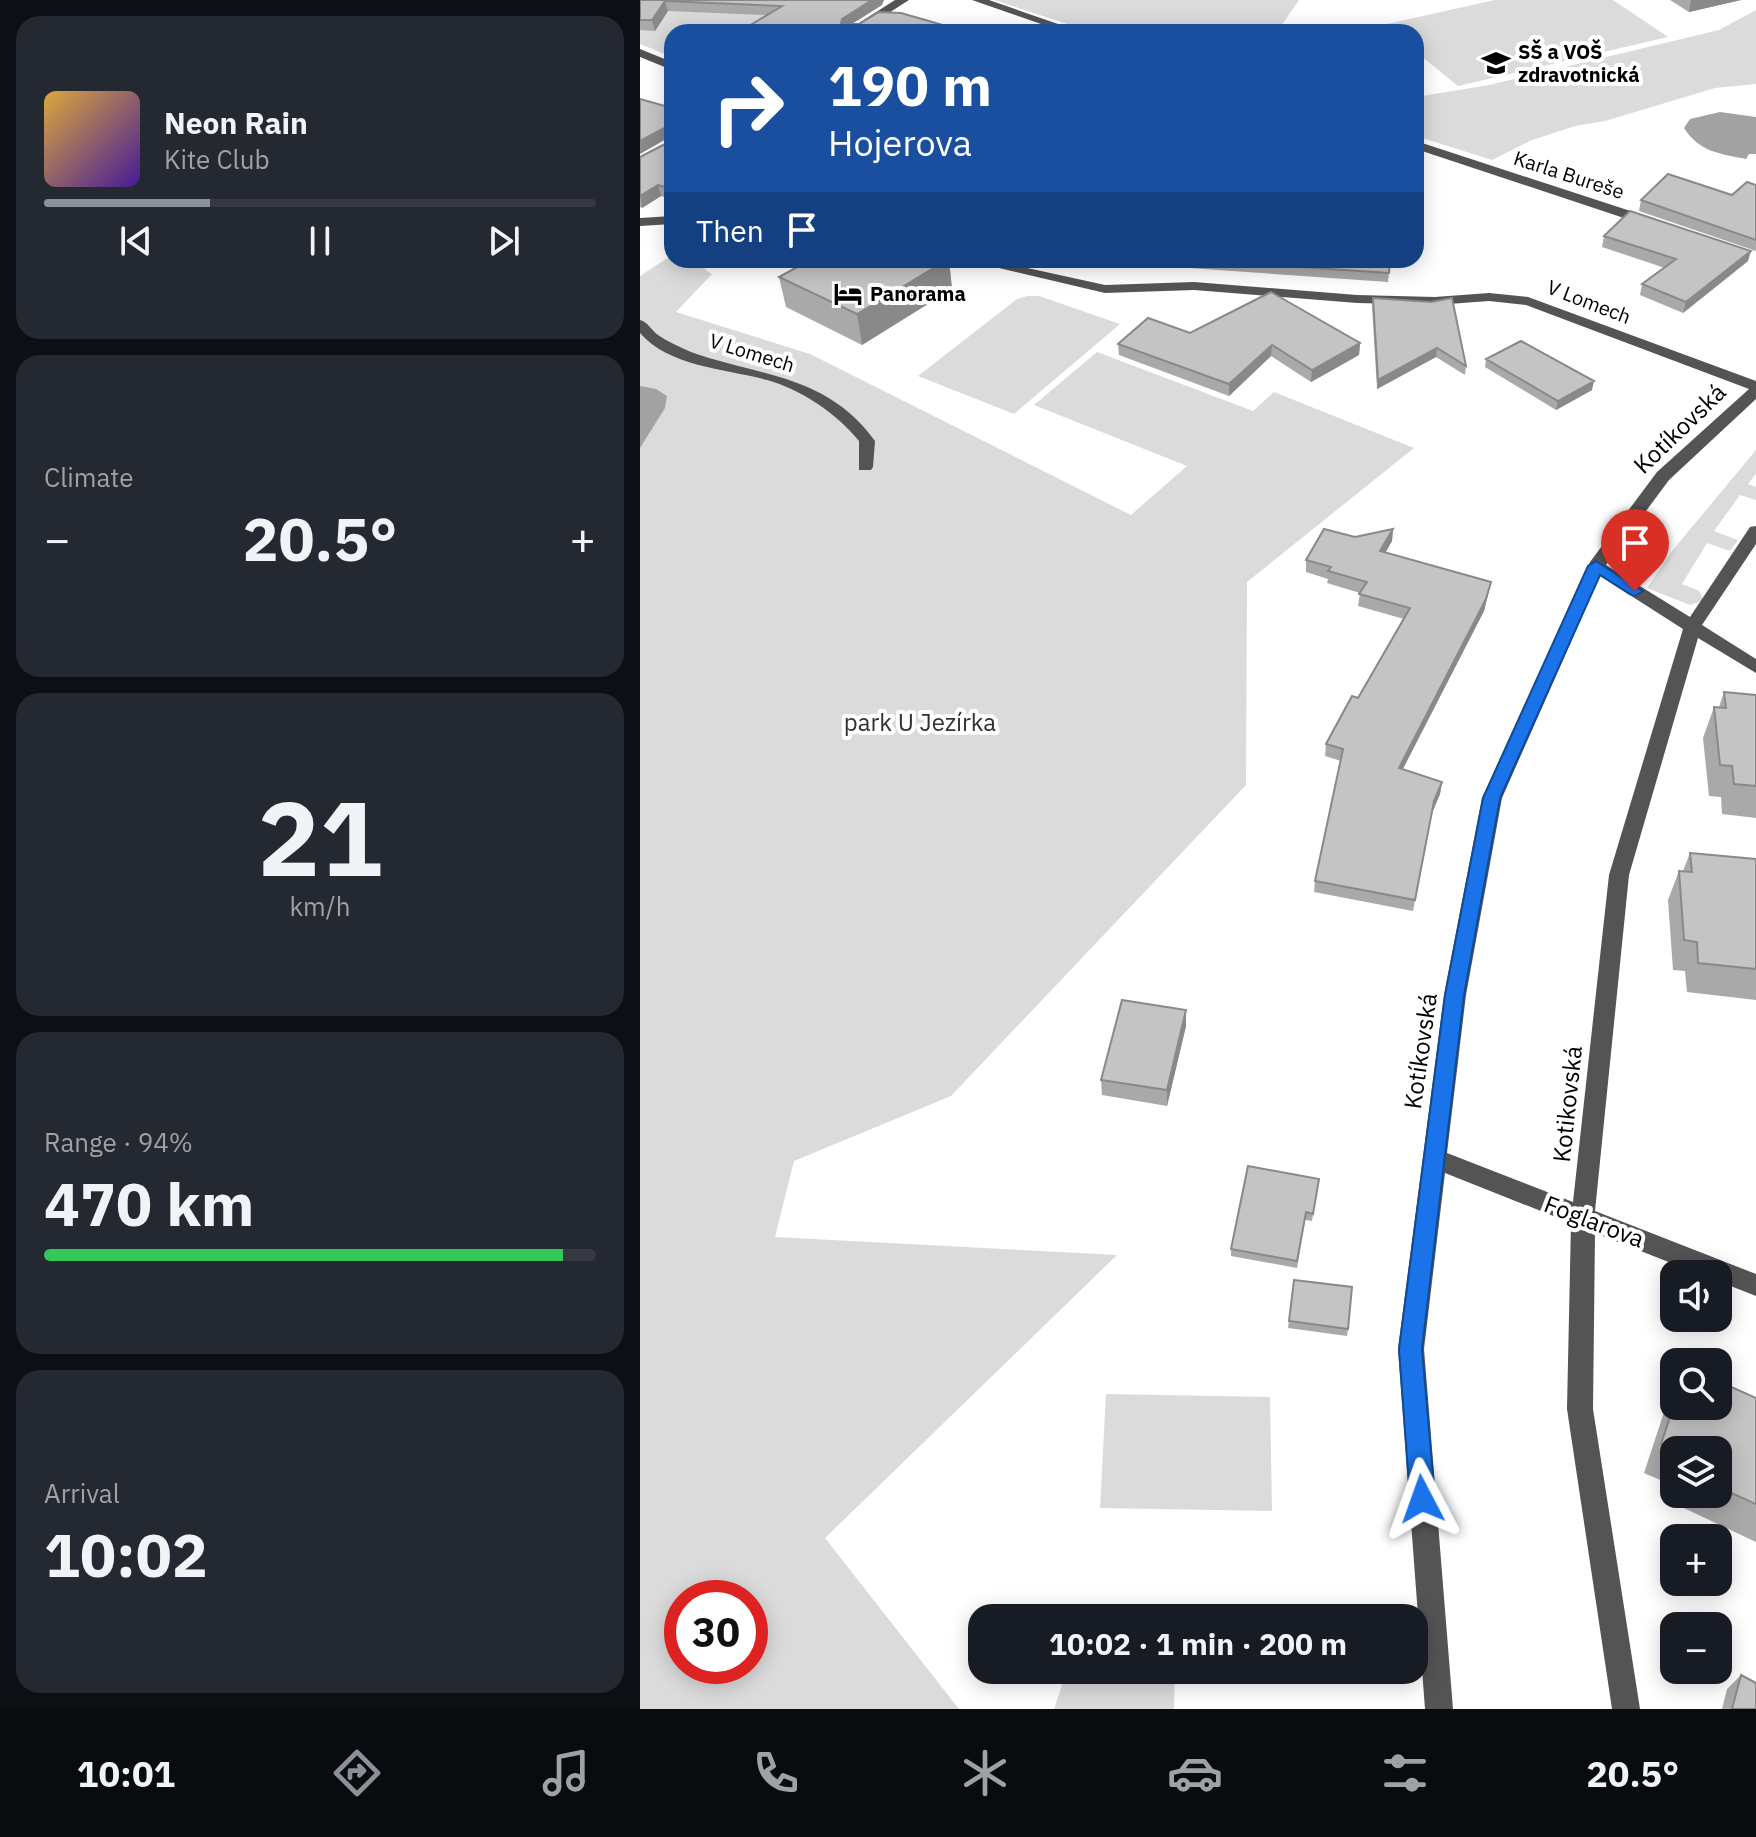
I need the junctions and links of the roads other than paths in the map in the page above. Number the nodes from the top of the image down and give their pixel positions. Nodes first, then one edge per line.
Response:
1 (903, 0) edge
2 (978, 0) edge
3 (864, 24) edge
4 (1051, 24) edge
5 (640, 53) edge
6 (664, 63) edge
7 (1424, 148) edge
8 (664, 220) edge
9 (640, 222) edge
10 (1667, 228) edge
11 (1009, 268) edge
12 (640, 324) edge
13 (1756, 389) edge
14 (865, 467) dead end
15 (1756, 531) edge
16 (1596, 566) junction
17 (1692, 627) junction
18 (1756, 667) edge
19 (1433, 1158) junction
20 (1583, 1217) junction
21 (1756, 1285) edge
22 (1439, 1709) edge
23 (1626, 1709) edge

1 - 3 street
2 - 4 street
5 - 6 street
7 - 10 street, Karla Bureše
8 - 9 street
11 - 13 street, V Lomech
12 - 14 street, V Lomech
13 - 16 street, Kotíkovská
15 - 17 street, Kotikovská
16 - 17 street
16 - 19 street, Kotíkovská
17 - 18 street
17 - 20 street, Kotikovská
19 - 20 street, Foglarova
19 - 22 street, Kotíkovská
20 - 21 street, Foglarova
20 - 23 street, Kotikovská

